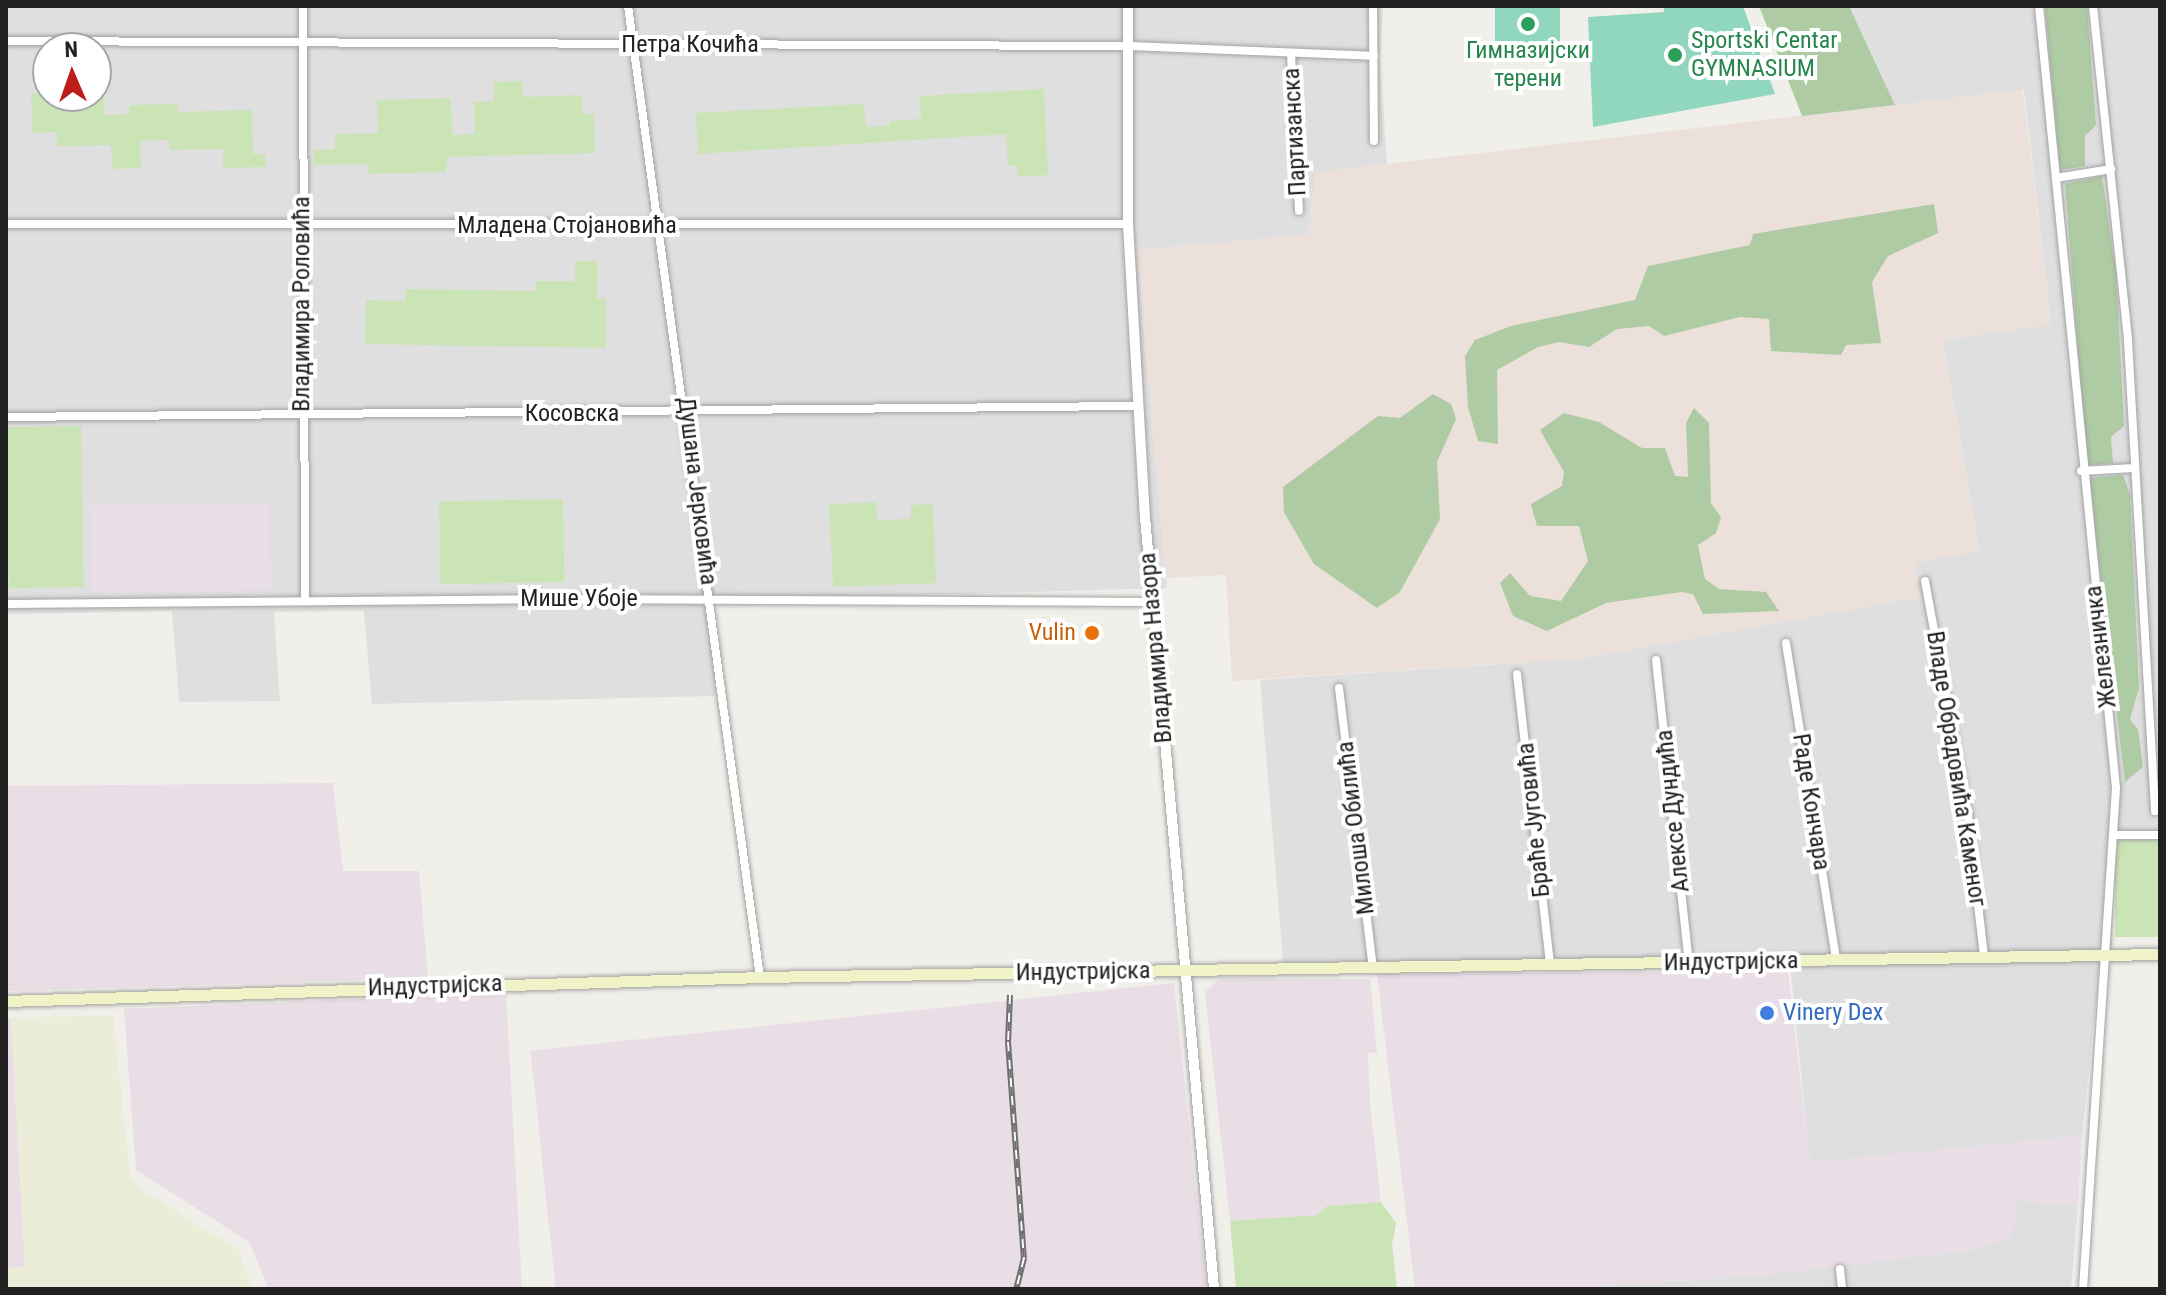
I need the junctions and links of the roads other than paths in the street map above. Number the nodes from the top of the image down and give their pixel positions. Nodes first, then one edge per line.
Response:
1 (303, 6) edge
2 (628, 6) edge
3 (1128, 6) edge
4 (1373, 6) edge
5 (2039, 6) edge
6 (2093, 6) edge
7 (6, 41) edge
8 (302, 43) junction
9 (634, 45) junction
10 (1128, 46) junction
11 (1291, 53) junction
12 (1374, 56) junction
13 (1374, 141) dead end
14 (2111, 169) junction
15 (2056, 178) junction
16 (1299, 211) dead end
17 (6, 224) edge
18 (1128, 224) junction
19 (302, 226) junction
20 (661, 227) junction
21 (1138, 406) junction
22 (687, 413) junction
23 (301, 415) junction
24 (6, 417) edge
25 (2134, 468) junction
26 (2081, 471) junction
27 (1925, 581) dead end
28 (710, 598) junction
29 (305, 601) junction
30 (1151, 602) junction
31 (6, 604) edge
32 (1786, 643) dead end
33 (1656, 660) dead end
34 (1517, 674) dead end
35 (1339, 688) dead end
36 (2155, 811) dead end
37 (2115, 835) junction
38 (2160, 835) edge
39 (2160, 954) edge
40 (2107, 955) junction
41 (1984, 957) junction
42 (1836, 960) junction
43 (1689, 963) junction
44 (1550, 965) junction
45 (1373, 969) junction
46 (1184, 971) junction
47 (760, 977) junction
48 (6, 1001) edge
49 (1840, 1269) dead end
50 (1214, 1289) edge
51 (1842, 1289) edge
52 (2083, 1289) edge

1 - 8 street, Владимира Роловића
2 - 9 street, Душана Јерковића
3 - 10 street, Владимира Назора
4 - 12 street
5 - 15 street, Железничка
6 - 14 street, Железничка
7 - 8 street, Петра Кочића
8 - 9 street, Петра Кочића
8 - 19 street, Владимира Роловића
9 - 10 street, Петра Кочића
9 - 20 street, Душана Јерковића
10 - 11 street, Петра Кочића
10 - 18 street, Владимира Назора
11 - 12 street, Петра Кочића
11 - 16 street, Партизанска
12 - 13 street
14 - 15 street
14 - 25 street, Железничка
15 - 26 street, Железничка
17 - 19 street, Младена Стојановића
18 - 20 street, Младена Стојановића
18 - 21 street, Владимира Назора
19 - 20 street, Младена Стојановића
19 - 23 street, Владимира Роловића
20 - 22 street, Душана Јерковића
21 - 22 street, Косовска
21 - 30 street, Владимира Назора
22 - 23 street, Косовска
22 - 28 street, Душана Јерковића
23 - 24 street, Косовска
23 - 29 street, Владимира Роловића
25 - 26 street
25 - 36 street, Железничка
26 - 37 street, Железничка
27 - 41 street, Владе Обрадовића Каменог
28 - 29 street, Мише Убоје
28 - 30 street, Мише Убоје
28 - 47 street, Душана Јерковића
29 - 31 street, Мише Убоје
30 - 46 street, Владимира Назора
32 - 42 street, Раде Кончара
33 - 43 street, Алексе Дундића
34 - 44 street, Браће Југовића
35 - 45 street, Милоша Обилића
37 - 38 street
37 - 40 street, Железничка
39 - 40 main road, Индустријска
40 - 41 main road, Индустријска
40 - 52 street, Железничка
41 - 42 main road, Индустријска
42 - 43 main road, Индустријска
43 - 44 main road, Индустријска
44 - 45 main road, Индустријска
45 - 46 main road, Индустријска
46 - 47 main road, Индустријска
46 - 50 street, Владимира Назора
47 - 48 main road, Индустријска
49 - 51 street

